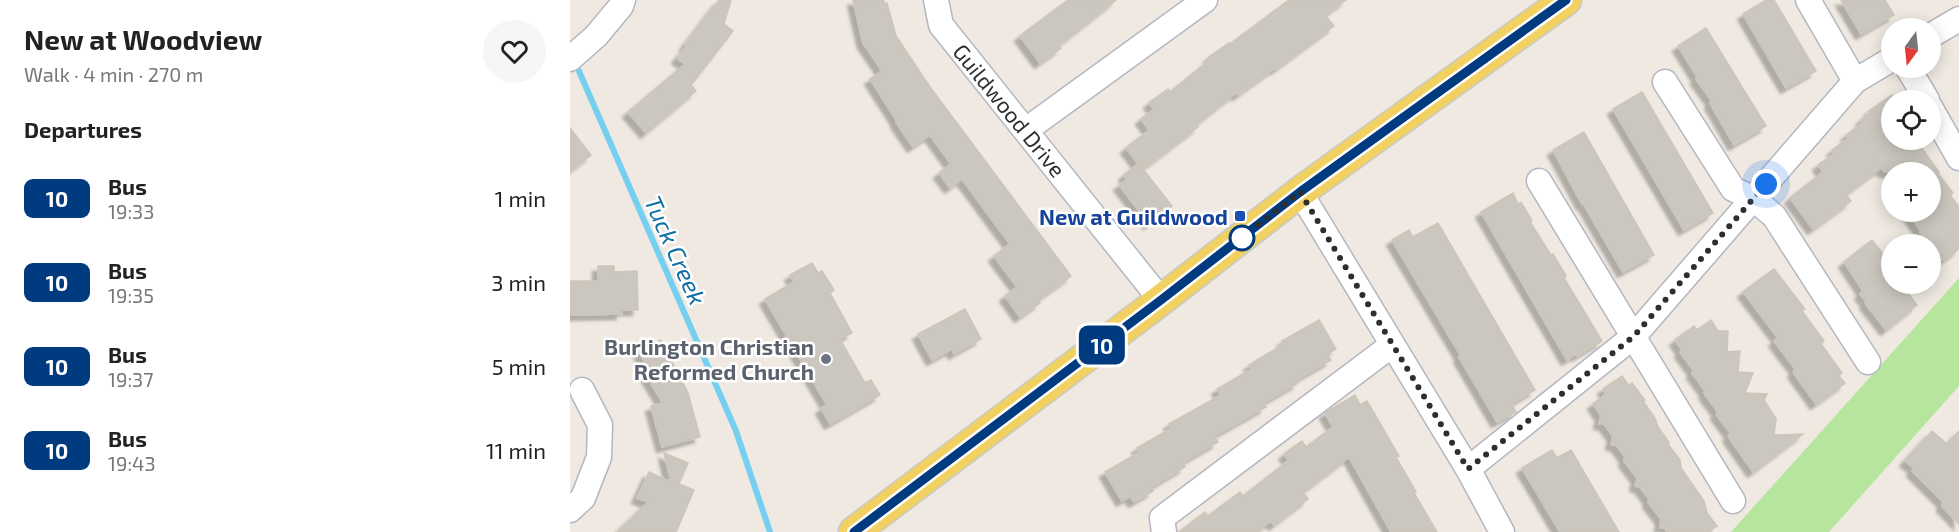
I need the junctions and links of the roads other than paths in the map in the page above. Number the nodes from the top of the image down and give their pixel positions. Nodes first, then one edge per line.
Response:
1 (623, 0) edge
2 (936, 0) edge
3 (1205, 0) edge
4 (1566, 0) edge
5 (1808, 0) edge
6 (1959, 19) edge
7 (1941, 30) edge
8 (575, 54) edge
9 (1881, 66) edge
10 (1855, 81) junction
11 (1665, 82) dead end
12 (1941, 126) edge
13 (1026, 130) junction
14 (1959, 158) edge
15 (1539, 181) dead end
16 (1300, 192) junction
17 (1754, 199) junction
18 (1161, 300) junction
19 (1634, 336) junction
20 (1392, 345) junction
21 (1868, 363) dead end
22 (582, 390) dead end
23 (1468, 469) junction
24 (1733, 501) dead end
25 (570, 510) edge
26 (854, 532) edge
27 (1164, 532) edge
28 (1502, 532) edge

1 - 8 street
2 - 13 street, Guildwood Drive
3 - 13 street
4 - 16 main road
5 - 10 street
6 - 7 street
9 - 10 street
10 - 17 street
11 - 17 street
12 - 14 street
13 - 18 street, Guildwood Drive
15 - 19 street
16 - 18 main road
16 - 20 street
17 - 19 street
17 - 21 street
18 - 26 main road
19 - 23 street
19 - 24 street
20 - 23 street
20 - 27 street
22 - 25 street
23 - 28 street

